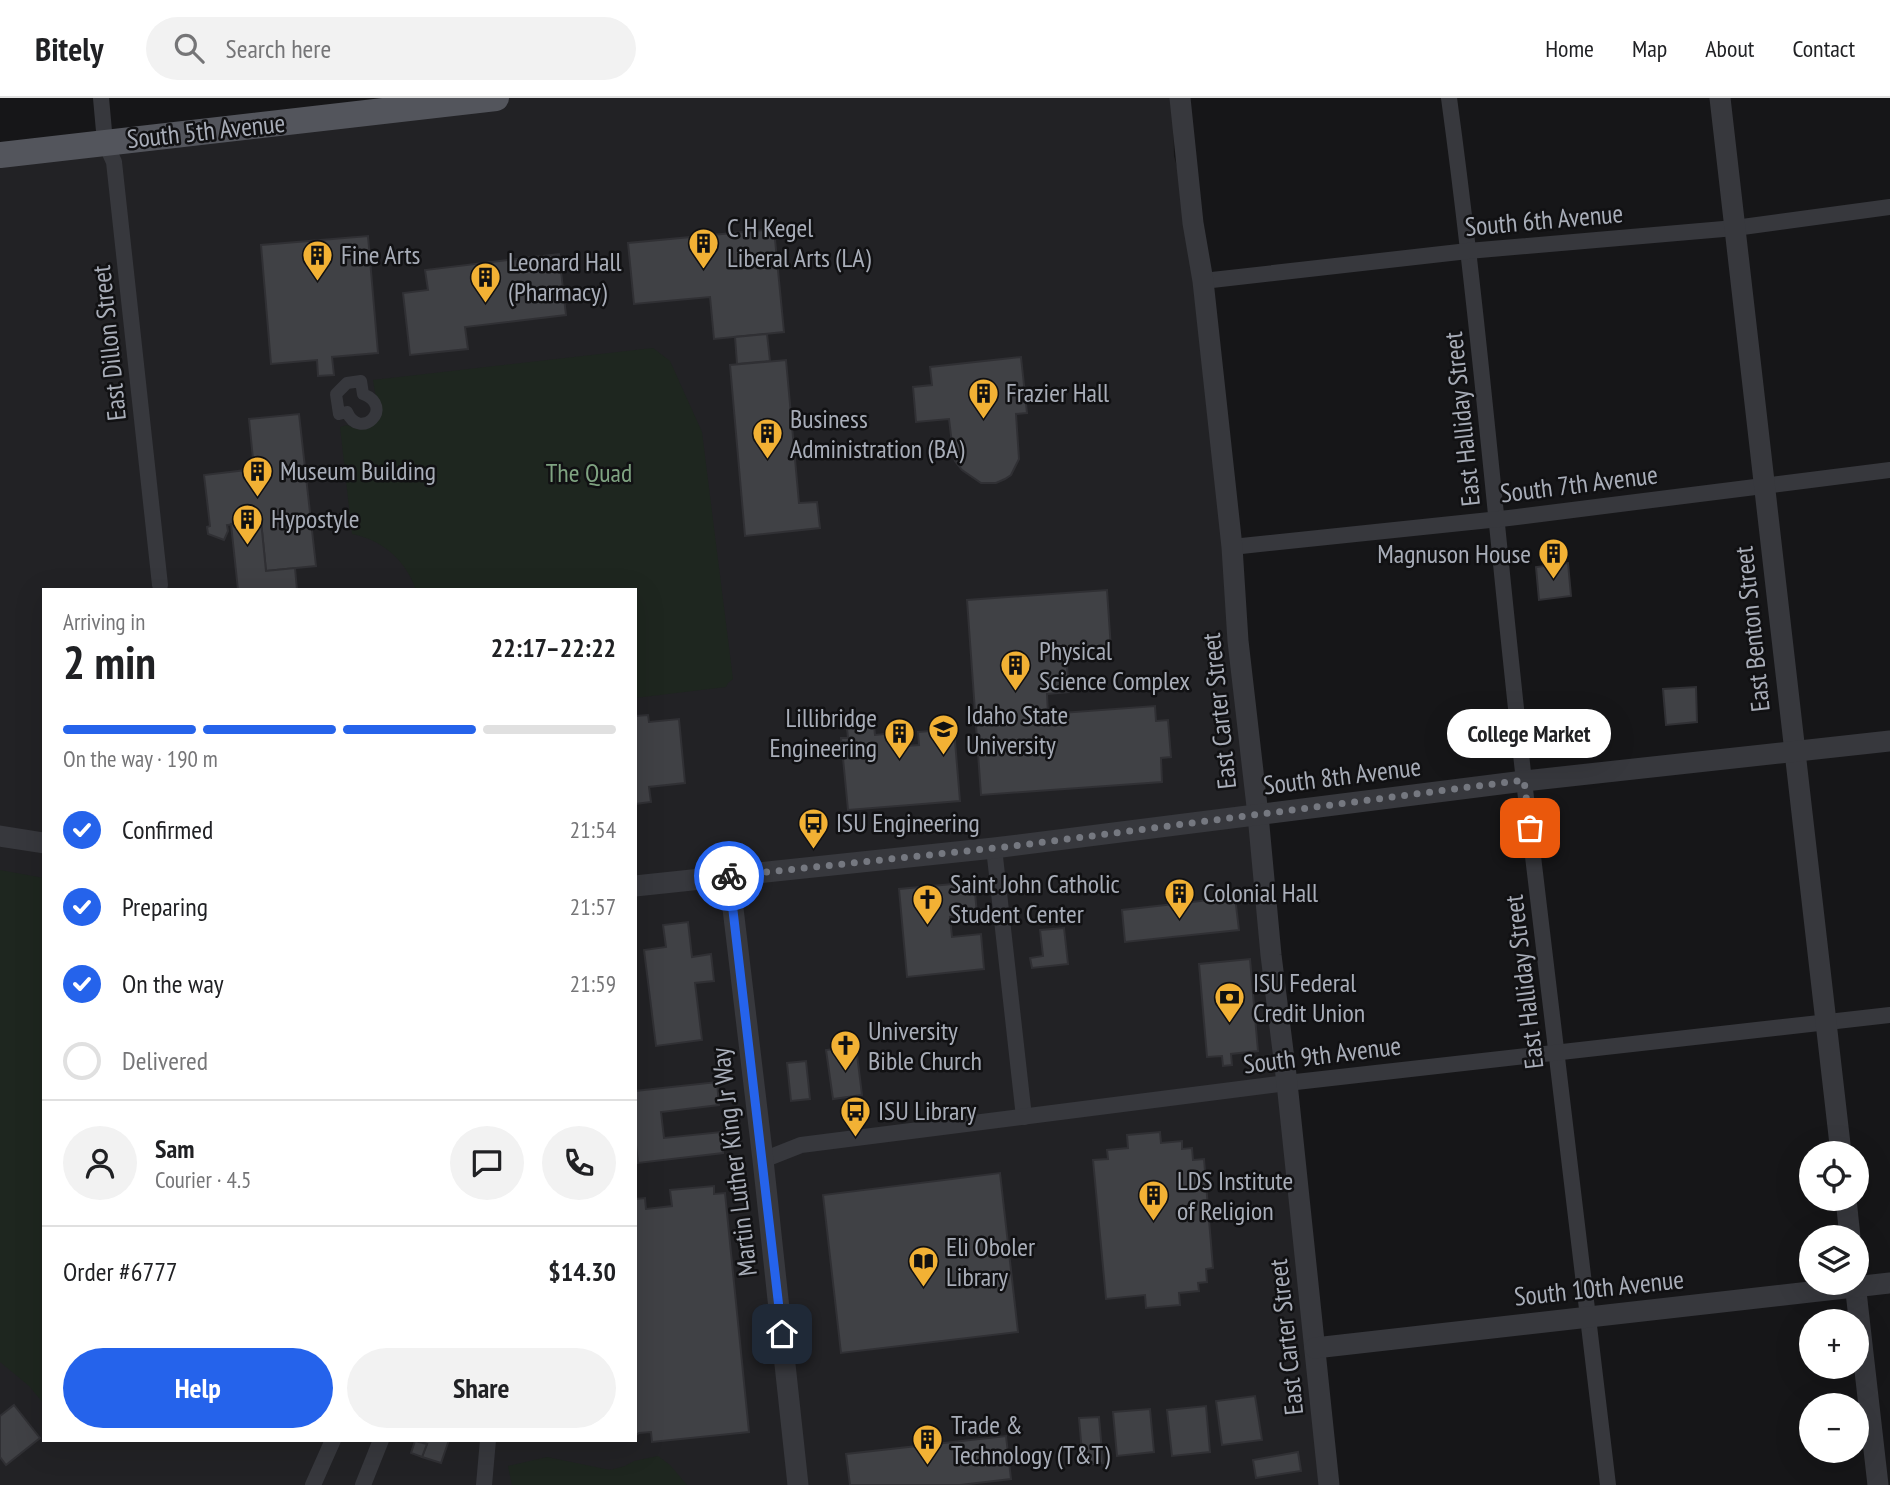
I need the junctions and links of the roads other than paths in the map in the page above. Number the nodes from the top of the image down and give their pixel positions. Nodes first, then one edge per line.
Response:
1 (101, 98) edge
2 (496, 98) edge
3 (1180, 98) edge
4 (1449, 98) edge
5 (1720, 98) edge
6 (370, 105) edge
7 (105, 142) junction
8 (0, 155) edge
9 (1890, 207) edge
10 (1735, 228) junction
11 (1468, 251) junction
12 (1203, 281) junction
13 (1890, 470) edge
14 (1764, 485) junction
15 (1498, 519) junction
16 (1231, 547) junction
17 (160, 585) dead end
18 (1890, 741) edge
19 (1794, 751) junction
20 (1524, 780) junction
21 (1258, 815) junction
22 (0, 836) edge
23 (42, 843) edge
24 (994, 848) junction
25 (729, 875) junction
26 (637, 886) edge
27 (1890, 1015) edge
28 (1826, 1023) junction
29 (1557, 1053) junction
30 (1287, 1083) junction
31 (1024, 1117) junction
32 (1839, 1141) edge
33 (763, 1160) junction
34 (1890, 1283) edge
35 (1869, 1284) edge
36 (1799, 1292) edge
37 (1857, 1295) edge
38 (1588, 1317) junction
39 (1315, 1348) junction
40 (332, 1442) edge
41 (380, 1442) edge
42 (488, 1442) edge
43 (313, 1485) edge
44 (363, 1485) edge
45 (484, 1485) edge
46 (799, 1485) edge
47 (1329, 1485) edge
48 (1608, 1485) edge
49 (1878, 1485) edge

1 - 7 street, East Dillon Street
2 - 6 main road, South 5th Avenue
3 - 12 street, East Carter Street
4 - 11 street, East Halliday Street
5 - 10 street, East Benton Street
6 - 7 main road, South 5th Avenue
7 - 8 main road, South 5th Avenue
7 - 17 street, East Dillon Street
9 - 10 street, South 6th Avenue
10 - 11 street, South 6th Avenue
10 - 14 street, East Benton Street
11 - 12 street, South 6th Avenue
11 - 15 street, East Halliday Street
12 - 16 street, East Carter Street
13 - 14 street, South 7th Avenue
14 - 15 street, South 7th Avenue
14 - 19 street, East Benton Street
15 - 16 street, South 7th Avenue
15 - 20 street, East Halliday Street
16 - 21 street, East Carter Street
18 - 19 street, South 8th Avenue
19 - 20 street, South 8th Avenue
19 - 28 street, East Benton Street
20 - 21 street, South 8th Avenue
20 - 29 street, East Halliday Street
21 - 24 street, South 8th Avenue
21 - 30 street, East Carter Street
22 - 23 street
24 - 25 street, South 8th Avenue
24 - 31 street
25 - 26 street, South 8th Avenue
25 - 33 street, Martin Luther King Jr Way
27 - 28 street, South 9th Avenue
28 - 29 street, South 9th Avenue
28 - 32 street, East Benton Street
29 - 30 street, South 9th Avenue
29 - 38 street, East Halliday Street
30 - 31 street, South 9th Avenue
30 - 39 street, East Carter Street
31 - 33 street, South 9th Avenue
33 - 46 street, Martin Luther King Jr Way
34 - 35 street, South 10th Avenue
36 - 38 street, South 10th Avenue
37 - 49 street
38 - 39 street, South 10th Avenue
38 - 48 street, East Halliday Street
39 - 47 street, East Carter Street
40 - 43 street
41 - 44 street
42 - 45 street

